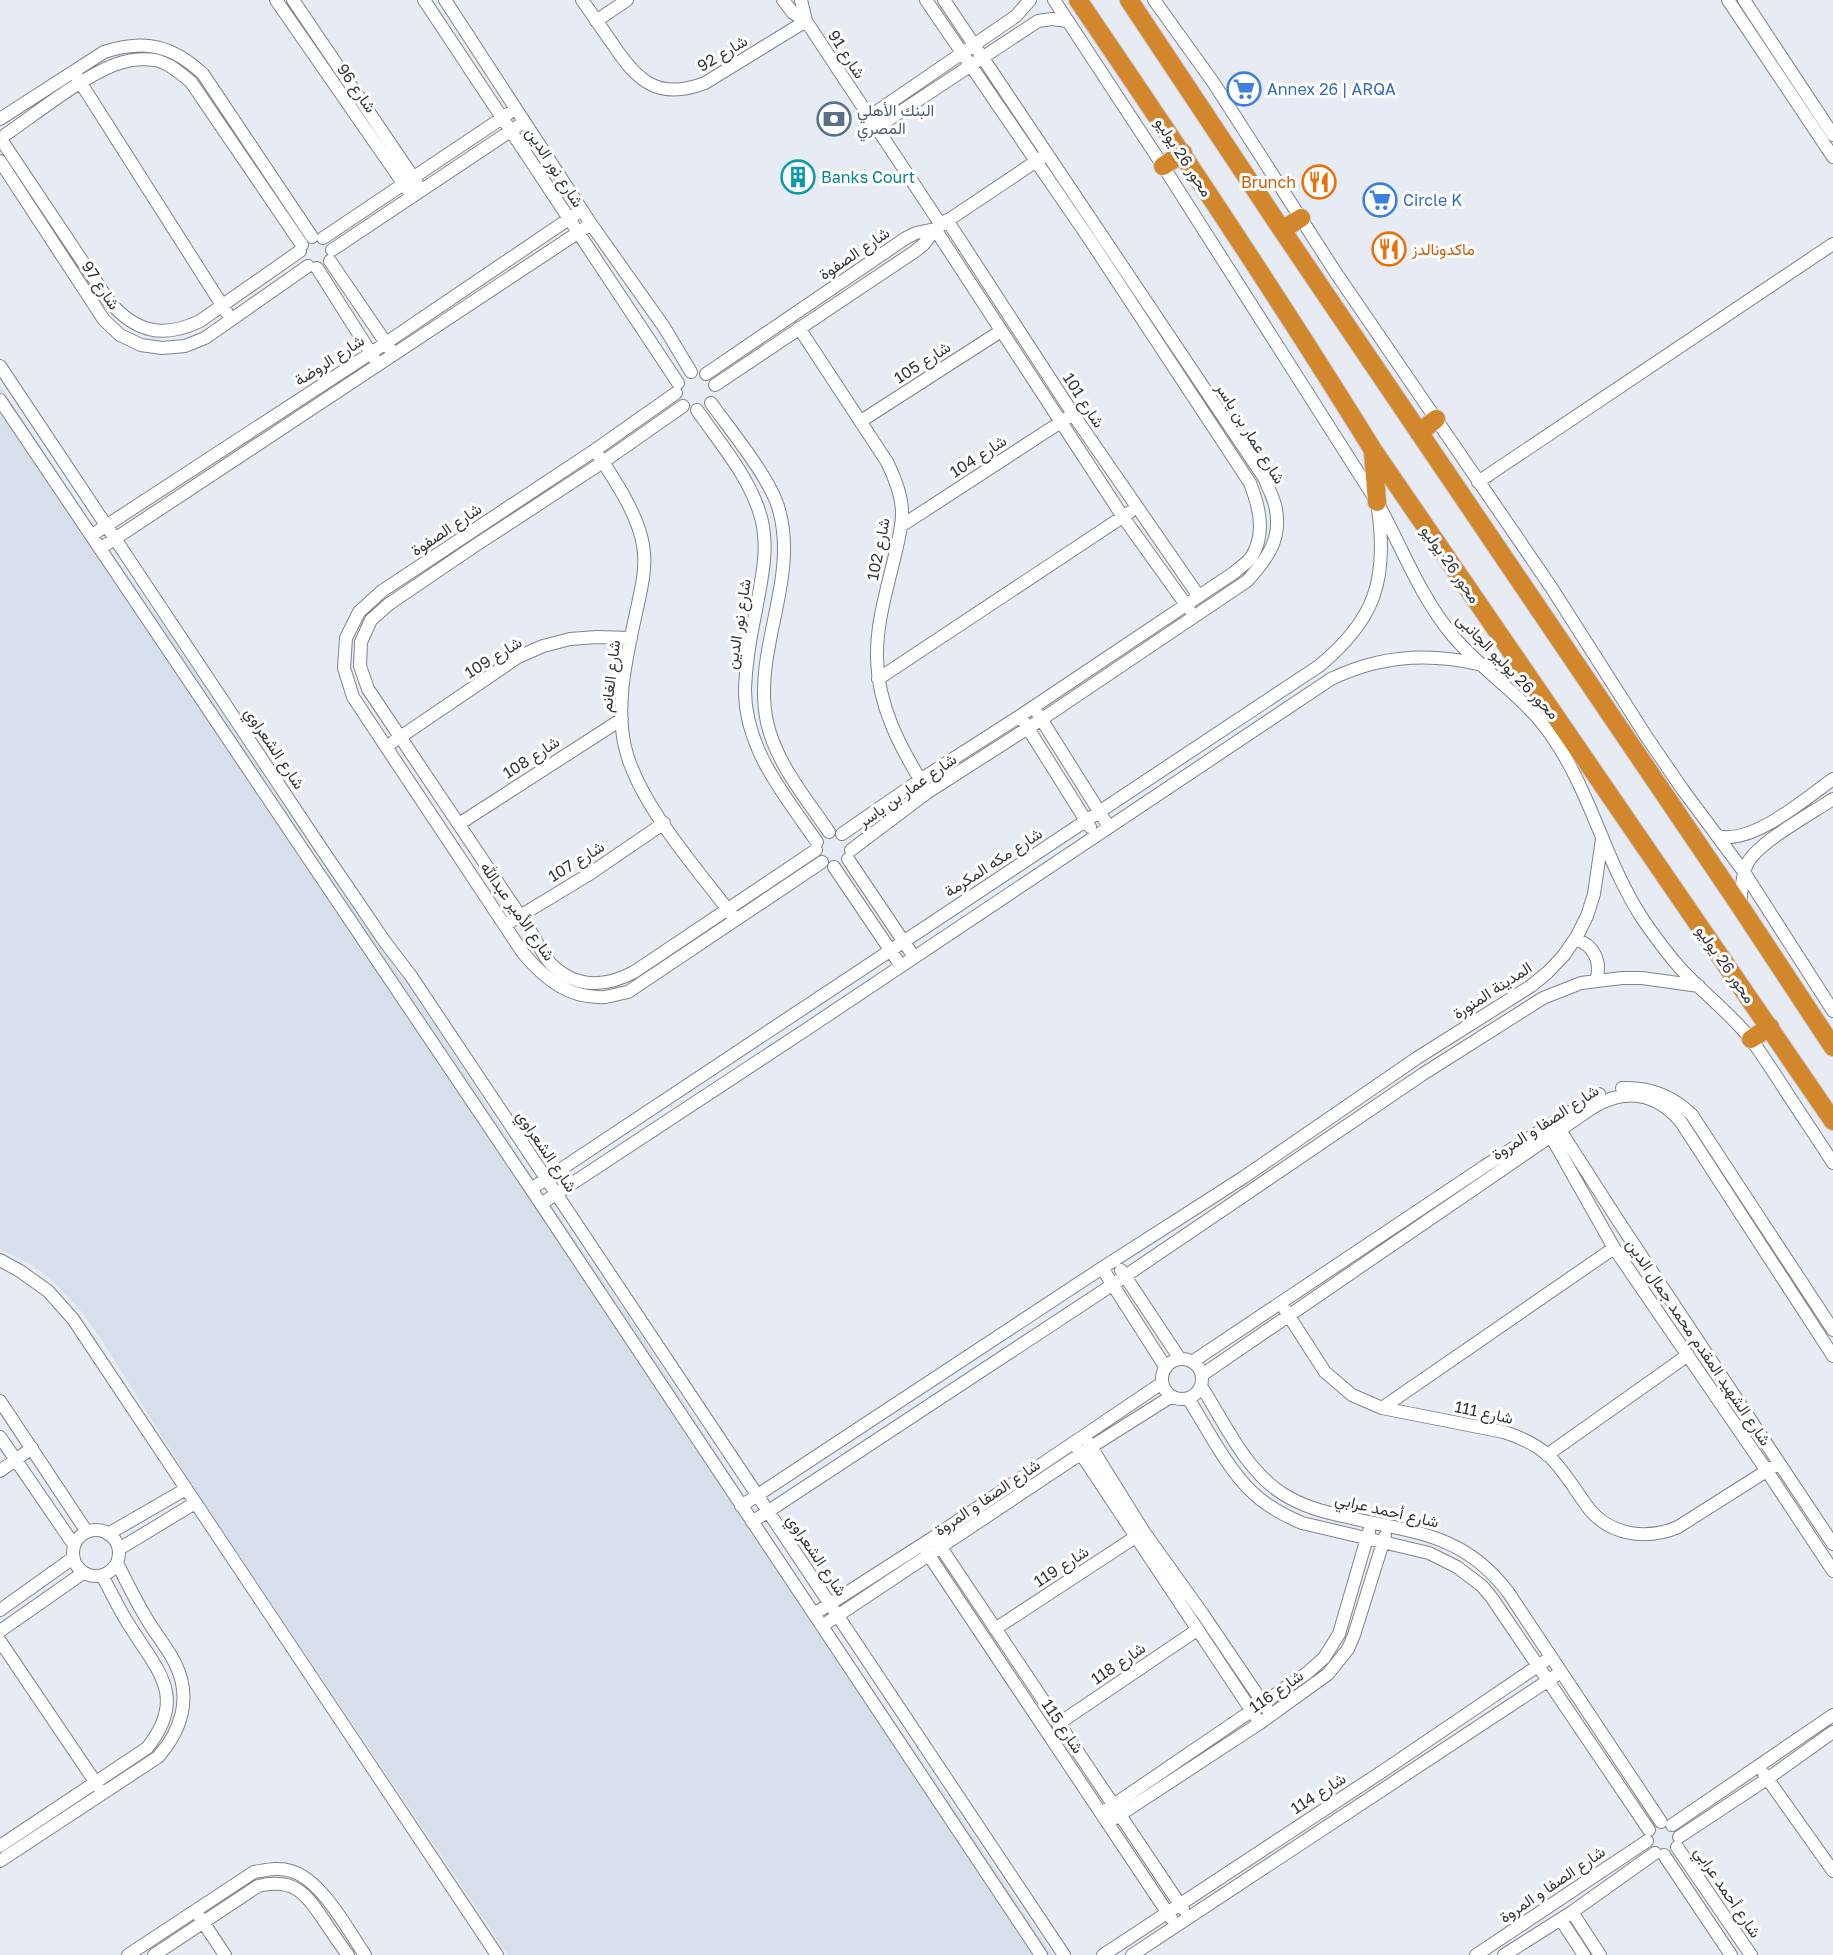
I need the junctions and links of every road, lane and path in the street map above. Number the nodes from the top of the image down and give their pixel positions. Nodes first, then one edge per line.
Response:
1 (276, 0) edge
2 (292, 0) edge
3 (424, 0) edge
4 (445, 0) edge
5 (582, 0) edge
6 (627, 0) edge
7 (783, 0) edge
8 (801, 0) edge
9 (926, 0) edge
10 (944, 0) edge
11 (1030, 0) edge
12 (1054, 0) edge
13 (1129, 0) edge
14 (1154, 0) edge
15 (1728, 0) edge
16 (1744, 0) edge
17 (1083, 3) edge
18 (596, 21) junction
19 (806, 21) junction
20 (1067, 21) junction
21 (1756, 30) junction
22 (974, 44) junction
23 (961, 53) junction
24 (983, 57) junction
25 (970, 66) junction
26 (73, 71) junction
27 (81, 83) junction
28 (517, 109) junction
29 (503, 118) junction
30 (0, 119) edge
31 (525, 122) junction
32 (872, 122) junction
33 (512, 130) junction
34 (1833, 135) edge
35 (2, 139) edge
36 (1182, 153) junction
37 (1047, 154) junction
38 (1833, 158) edge
39 (0, 161) edge
40 (1036, 161) junction
41 (1163, 166) junction
42 (408, 180) junction
43 (416, 192) junction
44 (582, 210) junction
45 (1302, 218) junction
46 (570, 219) junction
47 (591, 224) junction
48 (941, 225) junction
49 (1282, 231) junction
50 (579, 232) junction
51 (1098, 240) junction
52 (309, 243) junction
53 (1833, 244) edge
54 (331, 255) junction
55 (312, 267) junction
56 (223, 306) junction
57 (231, 320) junction
58 (799, 328) junction
59 (1001, 331) junction
60 (385, 343) junction
61 (371, 353) junction
62 (1174, 354) junction
63 (394, 356) junction
64 (379, 365) junction
65 (0, 366) edge
66 (691, 372) junction
67 (706, 374) junction
68 (715, 385) junction
69 (677, 388) junction
70 (0, 400) edge
71 (711, 403) junction
72 (683, 406) junction
73 (697, 410) junction
74 (1073, 414) junction
75 (1436, 419) junction
76 (861, 421) junction
77 (1061, 422) junction
78 (1419, 432) junction
79 (595, 450) junction
80 (1373, 450) junction
81 (1251, 459) junction
82 (603, 462) junction
83 (1239, 467) junction
84 (1478, 482) junction
85 (1377, 502) junction
86 (1137, 508) junction
87 (1123, 517) junction
88 (107, 525) junction
89 (901, 526) junction
90 (92, 535) junction
91 (116, 538) junction
92 (101, 548) junction
93 (1198, 595) junction
94 (758, 596) junction
95 (778, 601) junction
96 (1185, 603) junction
97 (1194, 615) junction
98 (631, 638) junction
99 (1479, 664) junction
100 (878, 679) junction
101 (1284, 691) junction
102 (1293, 704) junction
103 (1034, 707) junction
104 (1020, 716) junction
105 (621, 719) junction
106 (1042, 719) junction
107 (1028, 728) junction
108 (1227, 728) junction
109 (399, 738) junction
110 (1237, 742) junction
111 (387, 746) junction
112 (1184, 757) junction
113 (1163, 771) junction
114 (1194, 771) junction
115 (920, 780) junction
116 (1833, 780) edge
117 (1172, 785) junction
118 (928, 792) junction
119 (1833, 799) edge
120 (1100, 812) junction
121 (458, 821) junction
122 (1086, 821) junction
123 (664, 823) junction
124 (1109, 827) junction
125 (1762, 827) junction
126 (442, 830) junction
127 (829, 832) junction
128 (842, 834) junction
129 (1603, 835) junction
130 (1095, 836) junction
131 (1718, 836) junction
132 (1772, 840) junction
133 (472, 842) junction
134 (817, 846) junction
135 (457, 853) junction
136 (849, 855) junction
137 (828, 864) junction
138 (1744, 872) junction
139 (1740, 906) junction
140 (728, 910) junction
141 (520, 915) junction
142 (736, 921) junction
143 (505, 925) junction
144 (1575, 939) junction
145 (903, 941) junction
146 (890, 950) junction
147 (914, 957) junction
148 (901, 966) junction
149 (1596, 981) junction
150 (609, 982) junction
151 (1699, 986) junction
152 (613, 995) junction
153 (798, 1011) junction
154 (1833, 1011) edge
155 (810, 1027) junction
156 (1770, 1027) junction
157 (1751, 1039) junction
158 (1833, 1047) edge
159 (1417, 1058) junction
160 (1426, 1072) junction
161 (1677, 1109) junction
162 (1833, 1121) edge
163 (1553, 1129) junction
164 (1833, 1162) edge
165 (1244, 1177) junction
166 (546, 1179) junction
167 (531, 1189) junction
168 (1252, 1189) junction
169 (556, 1194) junction
170 (541, 1204) junction
171 (1614, 1248) junction
172 (0, 1260) edge
173 (1114, 1260) junction
174 (1102, 1268) junction
175 (1125, 1276) junction
176 (1798, 1278) junction
177 (1112, 1285) junction
178 (1786, 1285) junction
179 (1281, 1303) junction
180 (1289, 1317) junction
181 (1833, 1330) edge
182 (1688, 1355) junction
183 (1833, 1356) edge
184 (1186, 1360) junction
185 (1166, 1368) junction
186 (1201, 1381) junction
187 (1162, 1383) junction
188 (921, 1387) junction
189 (1172, 1396) junction
190 (1188, 1398) junction
191 (0, 1401) edge
192 (934, 1404) junction
193 (1382, 1408) junction
194 (23, 1435) junction
195 (1078, 1439) junction
196 (2, 1445) edge
197 (1091, 1447) junction
198 (32, 1448) junction
199 (1080, 1454) junction
200 (1547, 1455) junction
201 (15, 1460) junction
202 (1779, 1463) junction
203 (0, 1470) edge
204 (1767, 1471) junction
205 (186, 1489) junction
206 (758, 1495) junction
207 (195, 1503) junction
208 (741, 1506) junction
209 (769, 1513) junction
210 (752, 1522) junction
211 (1371, 1524) junction
212 (1388, 1527) junction
213 (87, 1532) junction
214 (108, 1534) junction
215 (1140, 1535) junction
216 (1367, 1538) junction
217 (1383, 1542) junction
218 (937, 1543) junction
219 (1833, 1544) edge
220 (74, 1545) junction
221 (922, 1545) junction
222 (119, 1549) junction
223 (929, 1556) junction
224 (74, 1558) junction
225 (117, 1563) junction
226 (1833, 1571) edge
227 (83, 1573) junction
228 (102, 1576) junction
229 (830, 1604) junction
230 (0, 1610) edge
231 (814, 1614) junction
232 (838, 1616) junction
233 (822, 1626) junction
234 (995, 1629) junction
235 (1197, 1630) junction
236 (0, 1631) edge
237 (0, 1641) edge
238 (1551, 1658) junction
239 (1539, 1666) junction
240 (1561, 1672) junction
241 (1549, 1680) junction
242 (1263, 1703) junction
243 (1252, 1711) junction
244 (1271, 1715) junction
245 (1833, 1715) edge
246 (1260, 1723) junction
247 (1058, 1724) junction
248 (1833, 1732) edge
249 (1759, 1767) junction
250 (1386, 1769) junction
251 (1767, 1779) junction
252 (1395, 1780) junction
253 (96, 1783) junction
254 (103, 1794) junction
255 (1110, 1814) junction
256 (1667, 1824) junction
257 (1648, 1836) junction
258 (1678, 1842) junction
259 (0, 1846) edge
260 (1659, 1854) junction
261 (1, 1857) edge
262 (1833, 1871) edge
263 (1179, 1904) junction
264 (1167, 1912) junction
265 (1572, 1912) junction
266 (192, 1913) junction
267 (1188, 1917) junction
268 (1561, 1920) junction
269 (199, 1924) junction
270 (1176, 1926) junction
271 (128, 1955) edge
272 (154, 1955) edge
273 (215, 1955) edge
274 (225, 1955) edge
275 (348, 1955) edge
276 (365, 1955) edge
277 (498, 1955) edge
278 (1041, 1955) edge
279 (1064, 1955) edge
280 (1103, 1955) edge
281 (1132, 1955) edge
282 (1476, 1955) edge
283 (1504, 1955) edge
284 (1584, 1955) edge
285 (1600, 1955) edge
286 (1731, 1955) edge
287 (1750, 1955) edge

1 - 42 street, شارع 96
2 - 42 street, شارع 96
3 - 29 street, شارع نور الدين
4 - 28 street, شارع نور الدين
5 - 18 street, شارع 92
6 - 18 street
7 - 19 street, شارع 91
8 - 19 street, شارع 91
9 - 23 street, شارع عمار بن ياسر
10 - 22 street, شارع عمار بن ياسر
11 - 22 street
12 - 20 street, محور 26 يوليو الجانبى
13 - 49 highway
14 - 45 street
15 - 21 street
16 - 21 street
17 - 36 highway, محور 26 يوليو
18 - 19 street, شارع 92
19 - 32 street, شارع 91
20 - 24 street
20 - 41 street, محور 26 يوليو الجانبى
21 - 34 street
21 - 38 street
22 - 23 street
22 - 24 street, شارع عمار بن ياسر
23 - 25 street, شارع عمار بن ياسر
23 - 32 street
24 - 25 street
24 - 37 street, شارع عمار بن ياسر
25 - 32 street
25 - 40 street, شارع عمار بن ياسر
26 - 27 street
26 - 30 street
26 - 52 street
27 - 35 street
27 - 52 street
27 - 56 street
28 - 29 street, شارع 97
28 - 31 street, شارع نور الدين
29 - 33 street, شارع نور الدين
29 - 42 street, شارع 97
31 - 33 street
31 - 44 street, شارع نور الدين
32 - 48 street, شارع 91
33 - 43 street
33 - 46 street, شارع نور الدين
35 - 56 street, شارع 97
36 - 41 highway
36 - 80 highway, محور 26 يوليو
37 - 40 street, شارع الصفوة
37 - 51 street, شارع عمار بن ياسر
39 - 57 street, شارع 97
40 - 48 street, شارع الصفوة
40 - 51 street, شارع عمار بن ياسر
41 - 85 street, محور 26 يوليو الجانبى
42 - 43 street, شارع 96
42 - 52 street, شارع 97
43 - 54 street
44 - 46 street, شارع الروضة
44 - 47 street, شارع نور الدين
45 - 49 highway
45 - 75 street
46 - 50 street, شارع نور الدين
46 - 60 street, شارع الروضة
47 - 50 street, شارع الروضة
47 - 66 street, شارع نور الدين
48 - 58 street, شارع الصفوة
48 - 59 street, شارع 101
48 - 67 street, شارع الصفوة
48 - 74 street, شارع 101
49 - 78 highway
50 - 63 street, شارع الروضة
50 - 69 street, شارع نور الدين
51 - 62 street, شارع عمار بن ياسر
52 - 54 street
52 - 55 street
52 - 56 street, شارع 97
53 - 84 street
54 - 55 street
54 - 60 street
55 - 57 street, شارع 97
55 - 61 street
56 - 57 street
58 - 68 street, شارع الصفوة
58 - 76 street, شارع 102
59 - 76 street, شارع 105
59 - 77 street, شارع 101
60 - 61 street, شارع الروضة
60 - 63 street
61 - 64 street
61 - 88 street, شارع الروضة
62 - 81 street, شارع عمار بن ياسر
62 - 83 street, شارع عمار بن ياسر
63 - 64 street, شارع الروضة
64 - 91 street, شارع الروضة
65 - 88 street, شارع الشعراوي
66 - 67 street
66 - 69 street
67 - 68 street
68 - 71 street
69 - 72 street
69 - 79 street, شارع الصفوة
70 - 90 street, شارع الشعراوي
71 - 73 street
71 - 95 street, شارع نور الدين
72 - 73 street
72 - 82 street, شارع الصفوة
73 - 94 street, شارع نور الدين
74 - 77 street, شارع 104
74 - 86 street, شارع 101
75 - 78 highway
75 - 84 street
76 - 89 street, شارع 102
77 - 87 street, شارع 101
77 - 89 street, شارع 104
78 - 139 highway
79 - 82 street, شارع الغانم
79 - 111 street, شارع الصفوة
80 - 85 highway
80 - 156 highway, محور 26 يوليو
81 - 83 street
81 - 97 street, شارع عمار بن ياسر
82 - 98 street, شارع الغانم
82 - 109 street, شارع الصفوة
83 - 93 street, شارع عمار بن ياسر
84 - 131 street
85 - 99 street, محور 26 يوليو الجانبى
85 - 101 street, شارع مكه المكرمة
86 - 87 street
86 - 93 street, شارع 101
87 - 96 street, شارع 101
87 - 100 street
88 - 90 street, شارع الروضة
88 - 91 street, شارع الشعراوي
89 - 100 street, شارع 102
90 - 92 street, شارع الشعراوي
91 - 92 street, شارع الروضة
91 - 166 street, شارع الشعراوي
92 - 167 street, شارع الشعراوي
93 - 96 street, شارع عمار بن ياسر
94 - 95 street
94 - 134 street, شارع نور الدين
95 - 127 street, شارع نور الدين
96 - 97 street, شارع 101
96 - 103 street, شارع عمار بن ياسر
97 - 106 street, شارع عمار بن ياسر
98 - 105 street, شارع الغانم
98 - 109 street, شارع 109
99 - 102 street
99 - 129 street, محور 26 يوليو الجانبى
100 - 115 street, شارع 102
101 - 102 street
101 - 108 street, شارع مكه المكرمة
102 - 110 street
103 - 104 street, شارع عمار بن ياسر
103 - 106 street
104 - 107 street
104 - 115 street, شارع عمار بن ياسر
105 - 121 street, شارع 108
105 - 123 street, شارع الغانم
106 - 107 street, شارع عمار بن ياسر
106 - 120 street
107 - 118 street, شارع عمار بن ياسر
107 - 122 street
108 - 110 street
108 - 112 street, شارع مكه المكرمة
109 - 111 street, شارع 109
109 - 121 street, شارع الأمير عبدالله
110 - 114 street
111 - 126 street, شارع الأمير عبدالله
112 - 113 street, شارع مكه المكرمة
112 - 114 street
113 - 117 street
113 - 120 street, شارع مكه المكرمة
114 - 117 street
115 - 118 street, شارع 102
115 - 128 street, شارع عمار بن ياسر
116 - 125 street
117 - 124 street
118 - 136 street, شارع عمار بن ياسر
119 - 132 street
120 - 122 street, شارع مكه المكرمة
120 - 124 street
121 - 126 street, شارع 108
121 - 133 street, شارع الأمير عبدالله
122 - 130 street
122 - 145 street, شارع مكه المكرمة
123 - 140 street, شارع الغانم
123 - 141 street, شارع 107
124 - 130 street
125 - 131 street
125 - 132 street
126 - 135 street, شارع الأمير عبدالله
127 - 128 street
127 - 134 street
128 - 136 street
129 - 144 street, المدينة المنورة
129 - 151 street, محور 26 يوليو الجانبى
130 - 147 street
131 - 138 street
132 - 138 street
133 - 135 street
133 - 141 street, شارع الأمير عبدالله
134 - 137 street
134 - 140 street, شارع الأمير عبدالله
135 - 143 street, شارع الأمير عبدالله
136 - 137 street
136 - 145 street
137 - 142 street, شارع الأمير عبدالله
137 - 146 street
138 - 139 street
138 - 154 street
139 - 158 highway
140 - 142 street, شارع الغانم
140 - 150 street, شارع الأمير عبدالله
141 - 143 street, شارع 107
141 - 150 street, شارع الأمير عبدالله
142 - 152 street, شارع الأمير عبدالله
143 - 152 street, شارع الأمير عبدالله
144 - 149 street
144 - 159 street, المدينة المنورة
145 - 146 street, شارع مكه المكرمة
145 - 147 street
146 - 148 street
146 - 153 street, شارع مكه المكرمة
147 - 148 street
148 - 155 street
149 - 151 street
149 - 160 street
150 - 152 street
151 - 157 street, محور 26 يوليو الجانبى
153 - 155 street
153 - 166 street, شارع مكه المكرمة
155 - 169 street
156 - 157 highway
156 - 162 highway, محور 26 يوليو
157 - 164 street, محور 26 يوليو الجانبى
159 - 160 street
159 - 165 street, المدينة المنورة
160 - 168 street
161 - 163 street, شارع الصفا و المروة
161 - 176 street, شارع الصفا و المروة
161 - 178 street, شارع الصفا و المروة
163 - 171 street, شارع الشهيد المقدم محمد جمال الدين
163 - 179 street, شارع الصفا و المروة
163 - 180 street, شارع الصفا و المروة
163 - 202 street, شارع الشهيد المقدم محمد جمال الدين
165 - 168 street
165 - 173 street, المدينة المنورة
166 - 167 street, شارع مكه المكرمة
166 - 169 street, شارع الشعراوي
167 - 170 street, شارع الشعراوي
168 - 175 street
169 - 170 street
169 - 206 street, شارع الشعراوي
170 - 208 street, شارع الشعراوي
171 - 182 street, شارع الشهيد المقدم محمد جمال الدين
171 - 193 street
172 - 205 street
173 - 174 street, المدينة المنورة
173 - 175 street
174 - 177 street
174 - 188 street, المدينة المنورة
175 - 177 street
175 - 184 street
176 - 178 street
176 - 181 street, شارع الصفا و المروة
177 - 185 street
177 - 192 street
178 - 183 street, شارع الصفا و المروة
179 - 180 street, شارع 111
179 - 184 street, شارع الصفا و المروة
180 - 186 street, شارع الصفا و المروة
180 - 193 street, شارع 111
182 - 200 street
182 - 204 street, شارع الشهيد المقدم محمد جمال الدين
184 - 185 street
184 - 186 street
185 - 187 street
186 - 190 street
186 - 211 street, شارع أحمد عرابي
187 - 189 street
187 - 195 street, شارع الصفا و المروة
188 - 192 street
188 - 206 street, المدينة المنورة
189 - 190 street
189 - 197 street, شارع الصفا و المروة
190 - 216 street, شارع أحمد عرابي
191 - 194 street
192 - 209 street
193 - 200 street, شارع 111
194 - 196 street
194 - 198 street
195 - 197 street
195 - 199 street
195 - 218 street, شارع الصفا و المروة
196 - 201 street
197 - 199 street, شارع الصفا و المروة
197 - 215 street
198 - 201 street
198 - 213 street
199 - 215 street
199 - 218 street, شارع الصفا و المروة
200 - 204 street, شارع 111
201 - 203 street
201 - 220 street
202 - 204 street, شارع 111
202 - 219 street, شارع الشهيد المقدم محمد جمال الدين
204 - 226 street, شارع الشهيد المقدم محمد جمال الدين
205 - 207 street
205 - 214 street
206 - 208 street, المدينة المنورة
206 - 209 street, شارع الشعراوي
207 - 222 street
207 - 277 street
208 - 210 street, شارع الشعراوي
209 - 210 street
209 - 229 street, شارع الشعراوي
210 - 231 street, شارع الشعراوي
211 - 212 street, شارع أحمد عرابي
211 - 216 street, شارع 116
212 - 217 street, شارع 116
212 - 238 street, شارع أحمد عرابي
213 - 214 street
213 - 220 street
214 - 222 street
215 - 234 street, شارع 119
215 - 235 street
215 - 242 street
216 - 217 street, شارع أحمد عرابي
216 - 242 street, شارع 116
217 - 239 street, شارع أحمد عرابي
217 - 244 street, شارع 116
218 - 221 street, شارع الصفا و المروة
218 - 223 street, شارع الصفا و المروة
218 - 234 street, شارع 115
220 - 224 street
221 - 223 street, شارع 115
221 - 229 street, شارع الصفا و المروة
222 - 225 street
223 - 232 street, شارع الصفا و المروة
223 - 255 street, شارع 115
224 - 227 street
224 - 230 street
225 - 228 street
225 - 254 street
227 - 228 street
227 - 236 street
228 - 253 street
229 - 231 street, شارع الصفا و المروة
229 - 232 street, شارع الشعراوي
231 - 233 street, شارع الشعراوي
232 - 233 street, شارع الصفا و المروة
232 - 279 street, شارع الشعراوي
233 - 278 street, شارع الشعراوي
234 - 247 street, شارع 115
235 - 243 street
235 - 247 street, شارع 118
237 - 253 street
238 - 239 street, شارع 114
238 - 240 street, شارع أحمد عرابي
239 - 241 street, شارع أحمد عرابي
239 - 250 street, شارع 114
240 - 241 street, شارع 114
240 - 256 street, شارع أحمد عرابي
241 - 252 street, شارع 114
241 - 257 street, شارع أحمد عرابي
242 - 243 street, شارع 116
242 - 244 street
243 - 246 street
243 - 255 street, شارع 116
244 - 246 street, شارع 116
245 - 249 street
246 - 255 street, شارع 116
247 - 255 street, شارع 115
248 - 251 street
249 - 251 street
249 - 256 street
250 - 252 street
250 - 263 street, شارع 114
251 - 258 street
251 - 262 street
252 - 267 street, شارع 114
253 - 254 street
253 - 259 street
254 - 261 street
255 - 263 street, شارع 115
255 - 264 street, شارع 115
256 - 257 street
256 - 258 street
257 - 260 street
257 - 282 street, شارع الصفا و المروة
258 - 260 street
258 - 287 street, شارع أحمد عرابي
260 - 265 street, شارع الصفا و المروة
260 - 286 street, شارع أحمد عرابي
263 - 264 street, شارع 114
263 - 267 street, شارع 115
264 - 270 street, شارع 115
264 - 280 street, شارع 114
265 - 268 street, شارع الصفا و المروة
265 - 285 street
266 - 269 street
266 - 271 street
266 - 276 street
267 - 270 street, شارع 114
268 - 283 street, شارع الصفا و المروة
268 - 284 street
269 - 272 street
269 - 273 street
269 - 274 street
269 - 275 street
270 - 281 street, شارع 114

